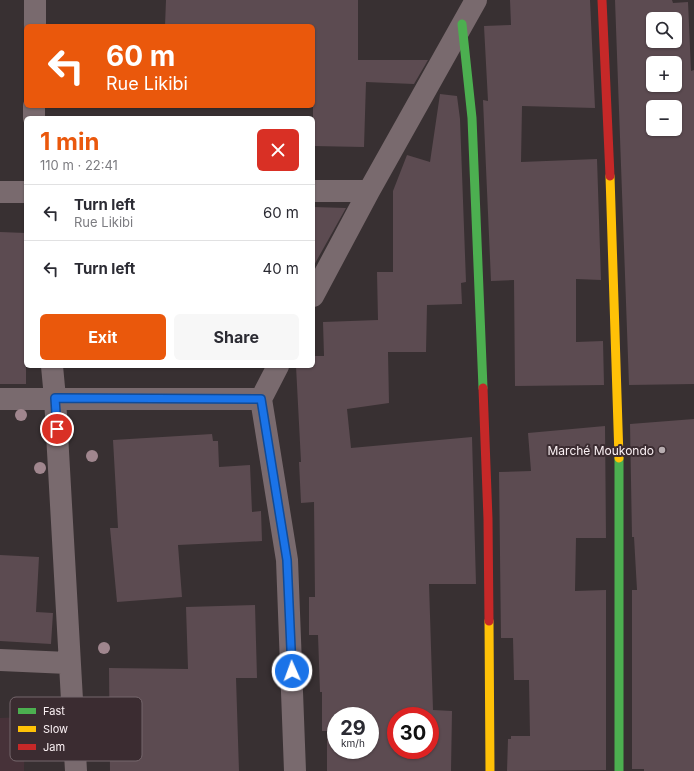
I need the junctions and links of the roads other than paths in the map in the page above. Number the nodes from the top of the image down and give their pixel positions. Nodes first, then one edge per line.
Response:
1 (35, 0) edge
2 (476, 0) edge
3 (602, 0) edge
4 (35, 24) edge
5 (462, 24) junction
6 (315, 191) edge
7 (369, 191) junction
8 (0, 192) edge
9 (24, 192) edge
10 (315, 292) edge
11 (52, 368) edge
12 (277, 368) edge
13 (55, 398) junction
14 (0, 399) edge
15 (261, 399) junction
16 (0, 660) edge
17 (68, 663) junction
18 (71, 697) edge
19 (75, 761) edge
20 (76, 771) edge
21 (295, 771) edge
22 (490, 771) edge
23 (619, 771) edge

1 - 4 street
2 - 5 street
3 - 23 street
5 - 7 street
5 - 22 street
6 - 7 street
7 - 10 street
8 - 9 street
11 - 13 street
12 - 15 street
13 - 14 street
13 - 15 street
13 - 17 street
15 - 21 street
16 - 17 street
17 - 18 street
19 - 20 street

